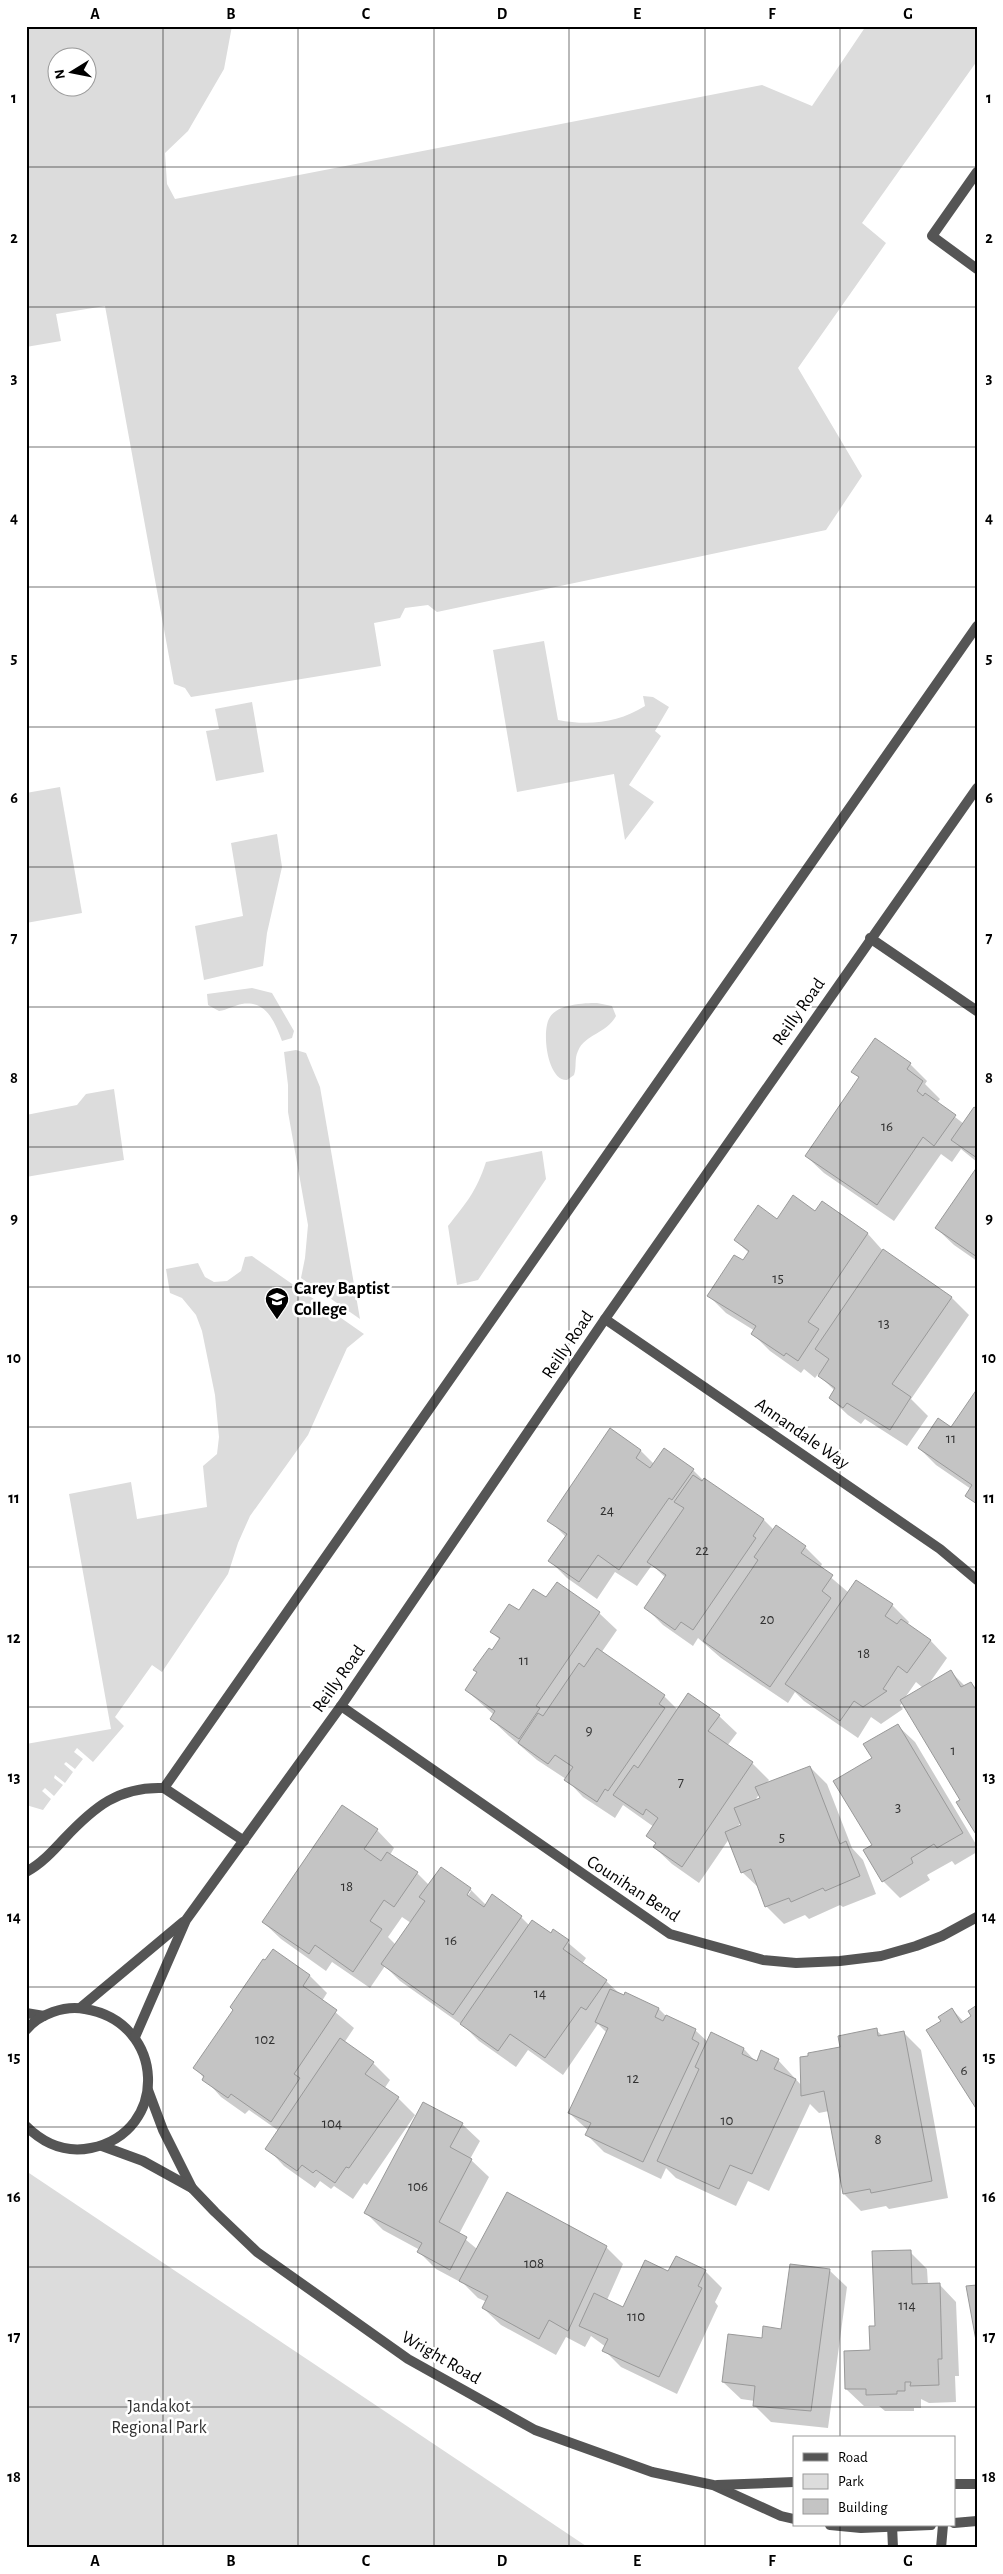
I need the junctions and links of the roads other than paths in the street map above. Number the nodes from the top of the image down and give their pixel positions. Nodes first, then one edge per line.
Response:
1 (977, 172) edge
2 (977, 269) edge
3 (977, 626) edge
4 (977, 788) edge
5 (870, 938) junction
6 (977, 1012) edge
7 (605, 1319) junction
8 (977, 1580) edge
9 (341, 1706) junction
10 (164, 1788) junction
11 (244, 1841) junction
12 (26, 1872) edge
13 (977, 1917) edge
14 (186, 1920) junction
15 (80, 2008) junction
16 (26, 2013) edge
17 (44, 2016) junction
18 (26, 2030) edge
19 (135, 2037) junction
20 (148, 2090) junction
21 (26, 2126) edge
22 (102, 2146) junction
23 (192, 2188) junction
24 (793, 2482) edge
25 (956, 2484) edge
26 (977, 2484) edge
27 (714, 2485) junction
28 (793, 2519) edge
29 (977, 2521) edge
30 (956, 2523) edge
31 (892, 2526) edge
32 (943, 2526) edge
33 (893, 2548) edge
34 (941, 2548) edge

1 - 2 street
3 - 10 street
4 - 5 street, Reilly Road
5 - 6 street
5 - 7 street, Reilly Road
7 - 8 street, Annandale Way
7 - 9 street, Reilly Road
9 - 11 street, Reilly Road
9 - 13 street, Counihan Bend
10 - 11 street
10 - 12 street
11 - 14 street, Reilly Road
14 - 15 street, Reilly Road
14 - 19 street, Reilly Road
15 - 17 street, Wright Road
15 - 19 street, Wright Road
16 - 17 street, Wright Road
17 - 18 street, Wright Road
19 - 20 street, Wright Road
20 - 22 street, Wright Road
20 - 23 street, Wright Road
21 - 22 street, Wright Road
22 - 23 street, Wright Road
23 - 27 street, Wright Road
24 - 27 street, Wright Road
25 - 26 street
27 - 28 street, Wright Road
29 - 30 street
31 - 33 street
32 - 34 street

